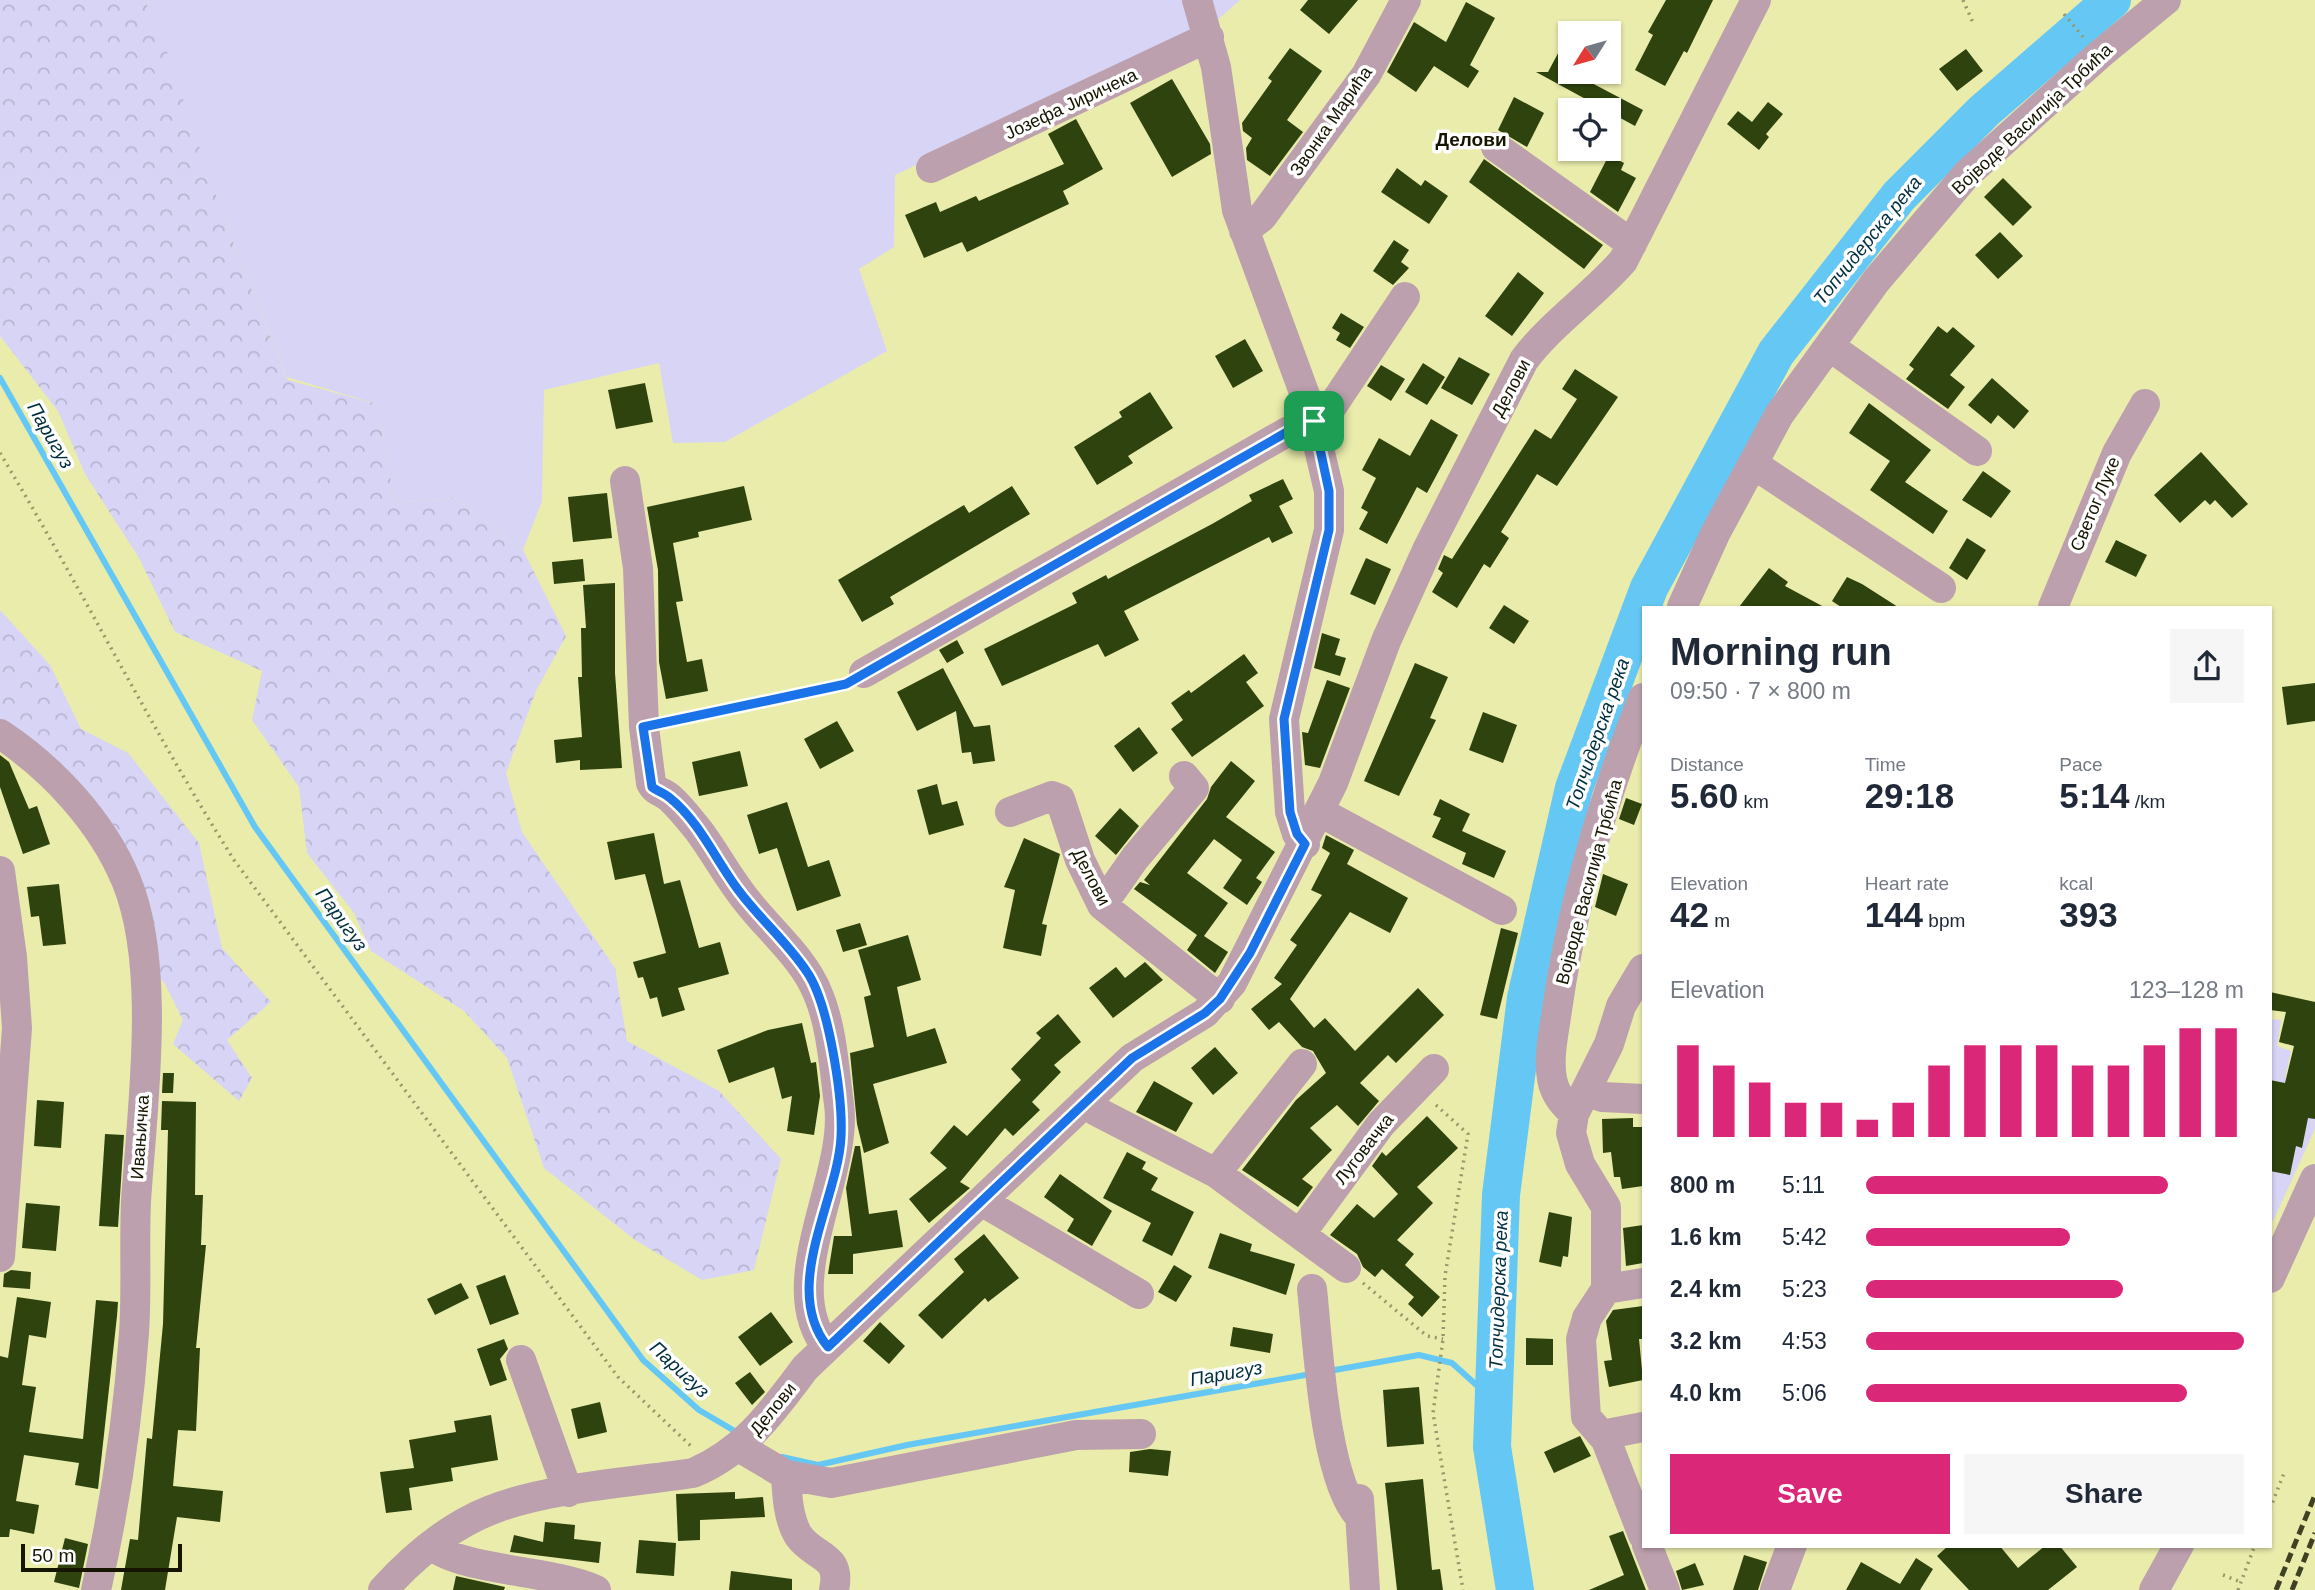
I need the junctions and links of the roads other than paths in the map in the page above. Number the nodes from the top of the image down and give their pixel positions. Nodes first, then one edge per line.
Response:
1 (1197, 0) edge
2 (1406, 0) edge
3 (2166, 0) edge
4 (1755, 1) edge
5 (1209, 37) junction
6 (1496, 147) dead end
7 (931, 168) dead end
8 (1244, 231) junction
9 (1632, 244) junction
10 (1405, 297) dead end
11 (1829, 346) junction
12 (2144, 404) dead end
13 (1314, 421) junction
14 (1977, 451) dead end
15 (1753, 464) junction
16 (625, 481) dead end
17 (1941, 588) dead end
18 (1682, 606) edge
19 (2053, 606) edge
20 (864, 673) road end
21 (1642, 701) edge
22 (0, 733) edge
23 (1184, 776) dead end
24 (1320, 811) junction
25 (1010, 812) dead end
26 (1305, 844) junction
27 (3, 881) edge
28 (1102, 905) junction
29 (1502, 910) dead end
30 (1642, 971) edge
31 (1220, 999) junction
32 (1302, 1064) dead end
33 (1425, 1078) road end
34 (1642, 1099) edge
35 (1086, 1102) junction
36 (1581, 1102) junction
37 (1216, 1173) junction
38 (2315, 1179) edge
39 (982, 1202) junction
40 (1301, 1233) junction
41 (0, 1257) edge
42 (1346, 1268) road end
43 (2272, 1274) edge
44 (1642, 1283) edge
45 (1312, 1289) dead end
46 (1606, 1289) junction
47 (1139, 1294) dead end
48 (828, 1347) junction
49 (521, 1360) dead end
50 (1642, 1427) edge
51 (1141, 1434) dead end
52 (1602, 1435) junction
53 (741, 1445) junction
54 (786, 1475) junction
55 (1358, 1485) dead end
56 (568, 1492) junction
57 (1360, 1517) junction
58 (1642, 1533) edge
59 (431, 1545) junction
60 (1648, 1548) edge
61 (1791, 1548) edge
62 (2177, 1548) edge
63 (836, 1582) edge
64 (96, 1590) edge
65 (383, 1590) edge
66 (596, 1590) edge
67 (1365, 1590) edge
68 (1665, 1590) edge
69 (1775, 1590) edge
70 (2154, 1590) edge

1 - 5 street
2 - 8 street, Звонка Марића
3 - 11 street, Војводе Василија Трбића
4 - 9 street, Делови
5 - 7 street, Јозефа Јиричека
5 - 8 street
6 - 9 street
8 - 13 street
9 - 24 street, Делови
10 - 13 street
11 - 14 street
11 - 15 street, Војводе Василија Трбића
12 - 19 street, Светог Луке
13 - 20 street
13 - 26 street
15 - 17 street
15 - 18 street, Војводе Василија Трбића
16 - 48 street
21 - 36 street, Војводе Василија Трбића
22 - 64 street, Ивањичка
23 - 28 street
24 - 26 street, Делови
24 - 29 street
25 - 28 street, Делови
26 - 31 street, Делови
27 - 41 street
28 - 31 street, Делови
30 - 36 street
31 - 35 street, Делови
32 - 37 street
33 - 40 street, Луговачка
34 - 36 street
35 - 37 street
35 - 39 street, Делови
36 - 46 street
37 - 40 street
38 - 43 street
39 - 47 street
39 - 48 street, Делови
40 - 42 street
44 - 46 street
45 - 57 street
46 - 52 street
48 - 53 street, Делови
49 - 56 street
50 - 52 street
51 - 54 street
52 - 58 street
53 - 54 street
53 - 56 street, Делови
54 - 63 street
55 - 57 street
56 - 59 street, Делови
57 - 67 street
59 - 65 street, Делови
59 - 66 street
60 - 68 street
61 - 69 street
62 - 70 street

